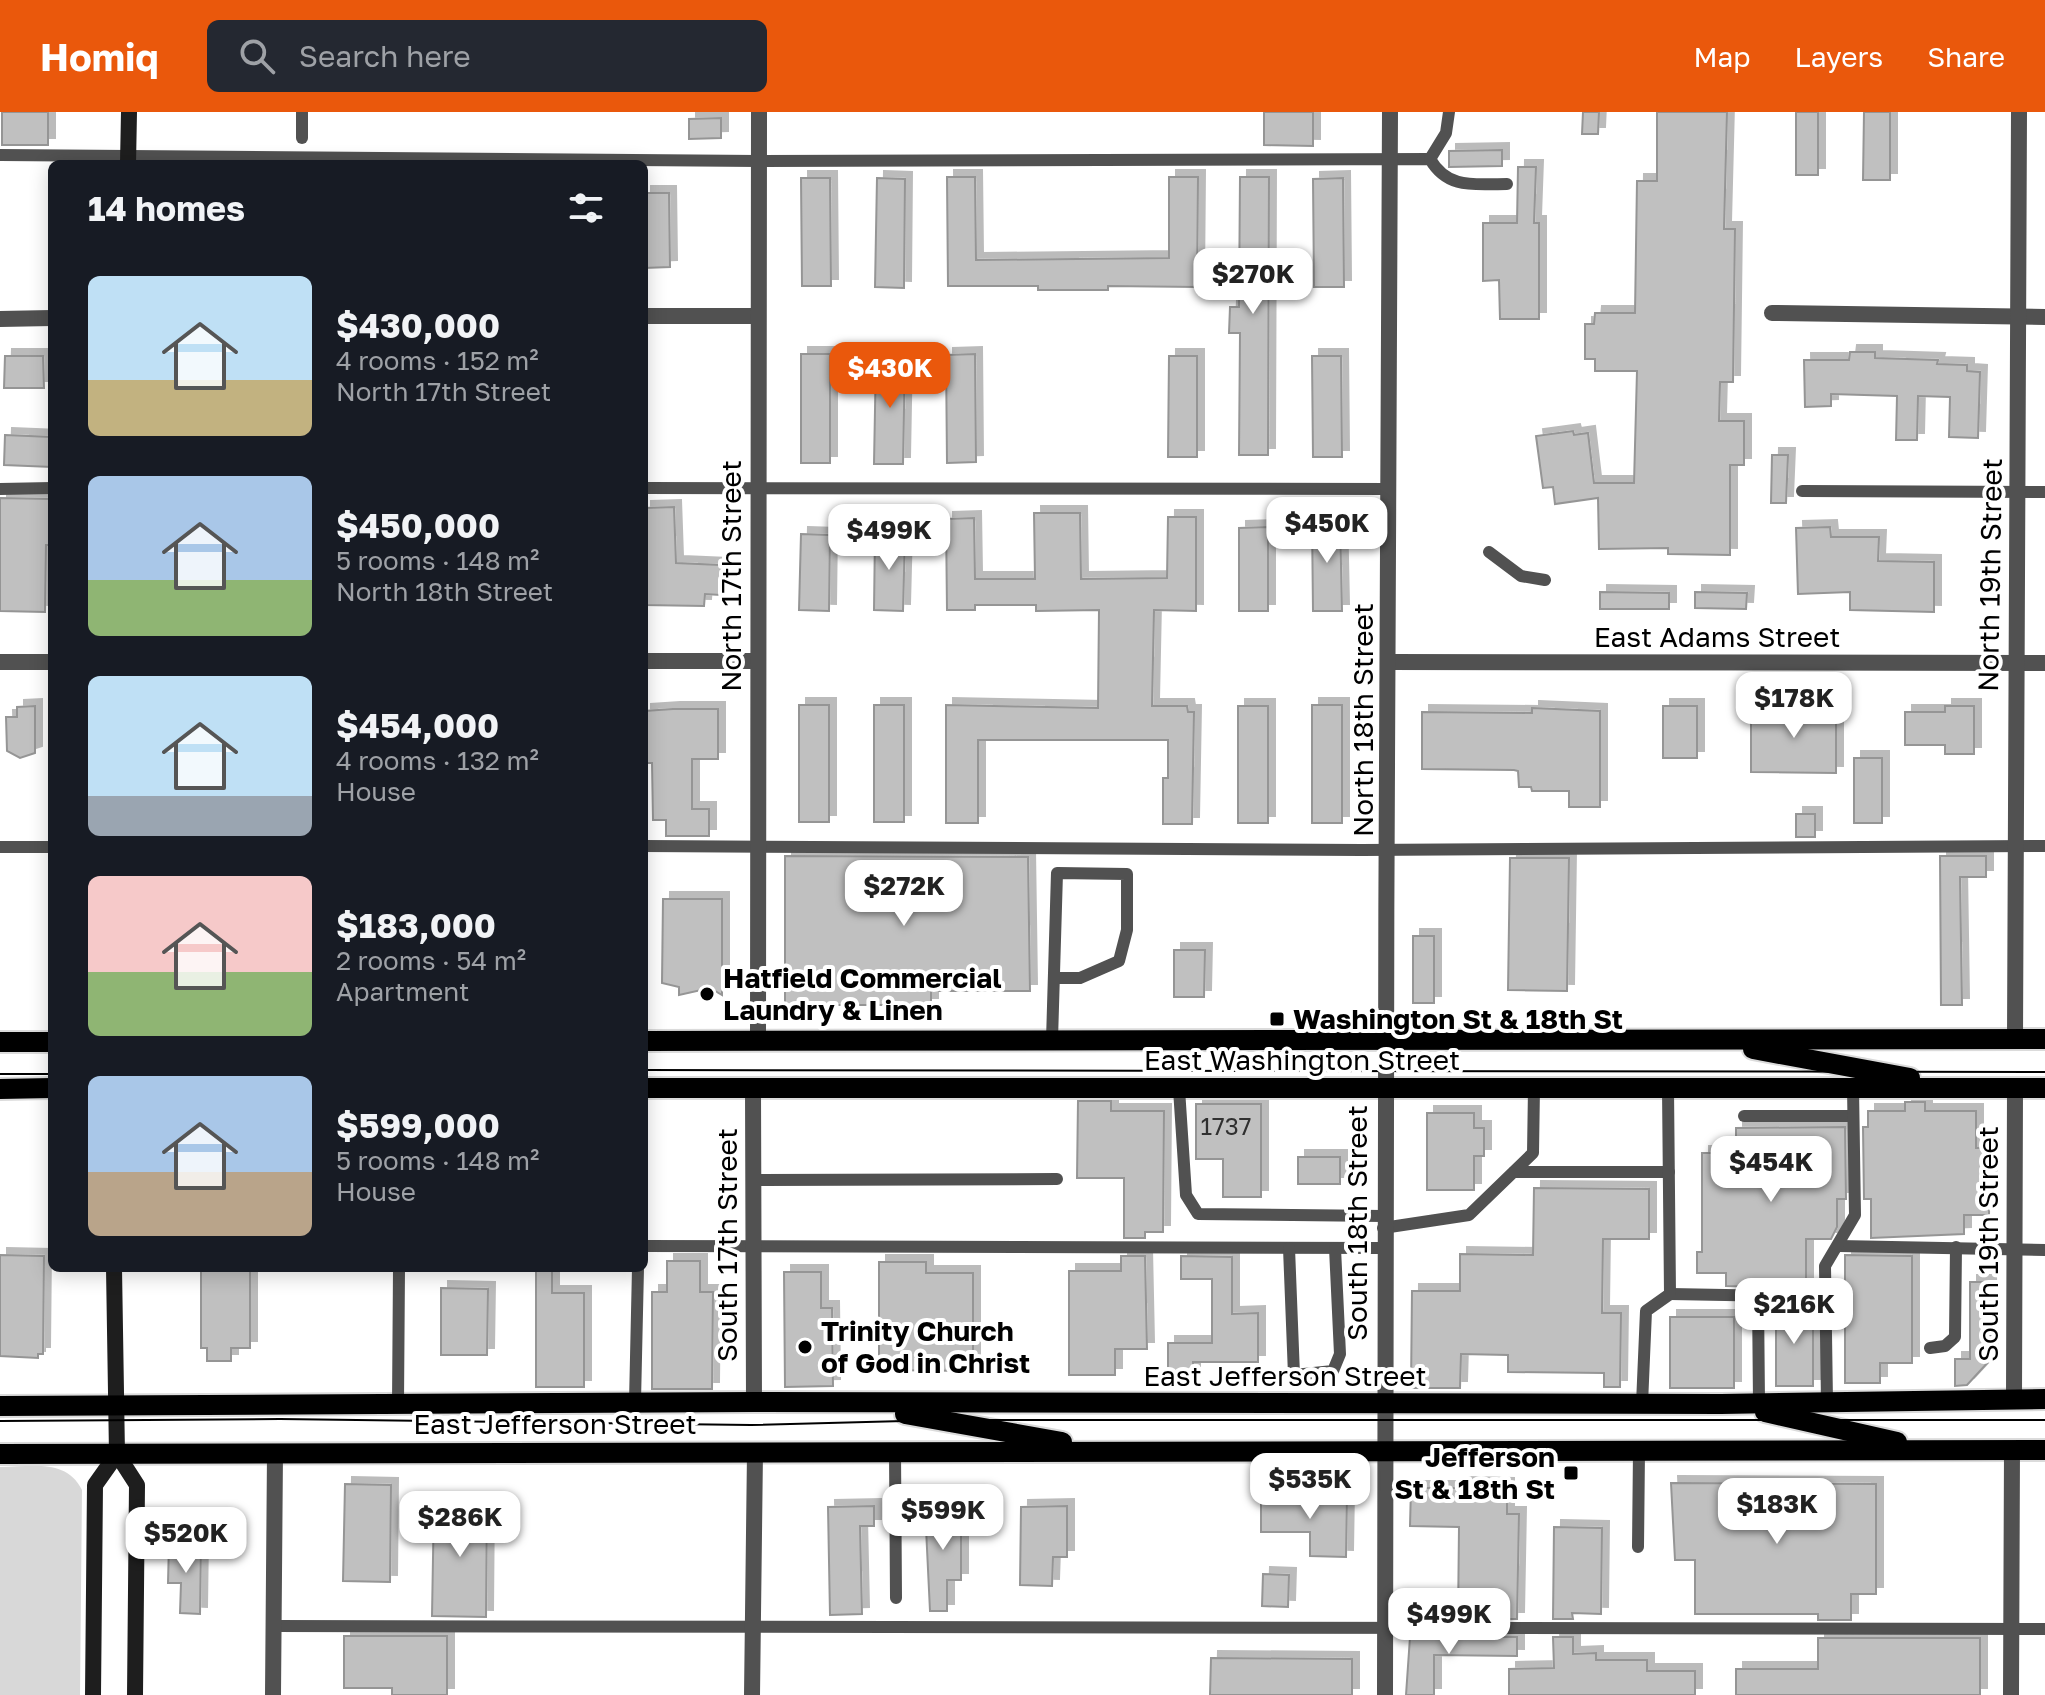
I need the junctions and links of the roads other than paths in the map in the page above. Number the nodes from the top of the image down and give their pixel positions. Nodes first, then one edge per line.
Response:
1 (129, 112) edge
2 (302, 112) edge
3 (759, 112) edge
4 (1390, 112) edge
5 (1449, 112) edge
6 (2019, 112) edge
7 (302, 138) dead end
8 (0, 155) edge
9 (1390, 158) junction
10 (128, 159) edge
11 (185, 159) edge
12 (1430, 159) junction
13 (472, 160) edge
14 (648, 161) edge
15 (758, 161) junction
16 (1507, 184) dead end
17 (1772, 313) dead end
18 (648, 316) edge
19 (758, 316) junction
20 (2017, 317) junction
21 (2045, 317) edge
22 (48, 318) edge
23 (0, 319) edge
24 (48, 488) edge
25 (648, 488) edge
26 (756, 488) junction
27 (0, 489) edge
28 (1389, 489) junction
29 (1802, 491) dead end
30 (2018, 492) junction
31 (2045, 492) edge
32 (1489, 552) dead end
33 (1545, 580) dead end
34 (648, 661) edge
35 (757, 661) junction
36 (0, 662) edge
37 (48, 662) edge
38 (1388, 662) junction
39 (2015, 663) junction
40 (2045, 663) edge
41 (648, 846) edge
42 (758, 846) junction
43 (2015, 846) junction
44 (2045, 846) edge
45 (0, 847) edge
46 (48, 847) edge
47 (1389, 850) junction
48 (1054, 978) junction
49 (1384, 1039) junction
50 (1702, 1039) junction
51 (2015, 1039) junction
52 (2045, 1039) edge
53 (758, 1040) junction
54 (1052, 1040) junction
55 (648, 1041) edge
56 (0, 1042) edge
57 (48, 1042) edge
58 (648, 1087) edge
59 (48, 1088) edge
60 (1383, 1088) junction
61 (1534, 1088) junction
62 (1853, 1088) junction
63 (1961, 1088) junction
64 (2015, 1088) junction
65 (2045, 1088) edge
66 (0, 1089) edge
67 (753, 1089) junction
68 (1179, 1089) junction
69 (1668, 1089) junction
70 (1744, 1116) dead end
71 (1853, 1116) junction
72 (1514, 1172) junction
73 (1669, 1172) junction
74 (1057, 1179) dead end
75 (753, 1180) junction
76 (1383, 1222) junction
77 (648, 1246) edge
78 (1839, 1246) junction
79 (752, 1247) junction
80 (1956, 1247) junction
81 (1289, 1248) junction
82 (1335, 1248) junction
83 (1383, 1248) junction
84 (2014, 1250) junction
85 (2045, 1250) edge
86 (114, 1272) edge
87 (399, 1272) edge
88 (638, 1272) edge
89 (1670, 1294) junction
90 (1758, 1297) junction
91 (1826, 1297) junction
92 (1930, 1348) dead end
93 (1304, 1374) junction
94 (2014, 1399) junction
95 (2045, 1399) edge
96 (635, 1402) junction
97 (754, 1402) junction
98 (1827, 1402) junction
99 (1384, 1403) junction
100 (1759, 1403) junction
101 (398, 1404) junction
102 (849, 1404) junction
103 (1306, 1404) junction
104 (1642, 1404) junction
105 (1721, 1404) junction
106 (0, 1406) edge
107 (116, 1406) junction
108 (1931, 1449) junction
109 (2012, 1450) junction
110 (2045, 1450) edge
111 (895, 1451) junction
112 (1111, 1451) junction
113 (1639, 1451) junction
114 (755, 1452) junction
115 (1385, 1452) junction
116 (275, 1453) junction
117 (0, 1454) edge
118 (117, 1454) junction
119 (1638, 1547) dead end
120 (896, 1598) dead end
121 (273, 1626) junction
122 (752, 1629) junction
123 (1385, 1629) junction
124 (2012, 1629) junction
125 (2045, 1629) edge
126 (93, 1695) edge
127 (135, 1695) edge
128 (273, 1695) edge
129 (752, 1695) edge
130 (1385, 1695) edge
131 (2011, 1695) edge

1 - 10 main road
2 - 7 lane
3 - 15 street, North 17th Street
4 - 9 street, North 18th Street
5 - 12 lane
6 - 20 street, North 19th Street
8 - 10 lane
9 - 12 lane
9 - 15 lane
9 - 28 street, North 18th Street
10 - 11 lane
11 - 13 lane
12 - 16 lane
14 - 15 lane
15 - 19 street, North 17th Street
17 - 20 street
18 - 19 street
19 - 26 street, North 17th Street
20 - 21 street
20 - 30 street, North 19th Street
22 - 23 street
24 - 27 lane
25 - 26 lane
26 - 28 lane
26 - 35 street, North 17th Street
28 - 38 street, North 18th Street
29 - 30 lane
30 - 31 lane
30 - 39 street, North 19th Street
32 - 33 lane
34 - 35 street
35 - 42 street, North 17th Street
36 - 37 street
38 - 39 street, East Adams Street
38 - 47 street, North 18th Street
39 - 40 street, East Adams Street
39 - 43 street, North 19th Street
41 - 42 lane
42 - 47 lane
42 - 53 street, North 17th Street
43 - 44 lane
43 - 47 lane
43 - 51 street, North 19th Street
45 - 46 lane
47 - 49 street, North 18th Street
48 - 48 lane
48 - 54 lane
49 - 50 main road, East Washington Street
49 - 54 main road, East Washington Street
49 - 60 street, South 18th Street
50 - 51 main road, East Washington Street
50 - 63 main road, East Washington Street
51 - 52 main road, East Washington Street
53 - 54 main road, East Washington Street
53 - 55 main road, East Washington Street
56 - 57 main road
58 - 67 main road, East Washington Street
59 - 66 main road
60 - 61 main road, East Washington Street
60 - 68 main road, East Washington Street
60 - 76 street, South 18th Street
61 - 69 main road, East Washington Street
61 - 72 lane
62 - 63 main road, East Washington Street
62 - 69 main road, East Washington Street
62 - 71 lane
63 - 64 main road, East Washington Street
64 - 65 main road, East Washington Street
64 - 84 street, South 19th Street
67 - 68 main road, East Washington Street
67 - 75 street, South 17th Street
68 - 76 lane
69 - 73 lane
70 - 71 lane
71 - 78 lane
72 - 73 lane
72 - 76 lane
73 - 89 lane
74 - 75 lane
75 - 79 street, South 17th Street
76 - 83 street, South 18th Street
77 - 79 lane
78 - 80 lane
78 - 91 lane
79 - 81 lane
79 - 97 street, South 17th Street
80 - 84 lane
80 - 92 lane
81 - 82 lane
81 - 93 lane
82 - 83 lane
82 - 93 lane
83 - 99 street, South 18th Street
84 - 85 lane
84 - 94 street, South 19th Street
86 - 107 main road
87 - 101 lane
88 - 96 lane
89 - 90 lane
89 - 104 lane
90 - 91 lane
90 - 100 lane
91 - 98 lane
93 - 103 lane
94 - 95 main road, East Jefferson Street
94 - 98 main road, East Jefferson Street
96 - 97 main road, East Jefferson Street
96 - 101 main road, East Jefferson Street
97 - 102 main road, East Jefferson Street
98 - 100 main road, East Jefferson Street
99 - 103 main road, East Jefferson Street
99 - 104 main road, East Jefferson Street
99 - 115 street, South 18th Street
100 - 105 main road, East Jefferson Street
101 - 107 main road, East Jefferson Street
102 - 103 main road, East Jefferson Street
102 - 112 main road, East Jefferson Street
104 - 105 main road, East Jefferson Street
105 - 108 main road, East Jefferson Street
106 - 107 main road, East Jefferson Street
107 - 118 main road
108 - 109 main road, East Jefferson Street
108 - 113 main road, East Jefferson Street
109 - 110 main road, East Jefferson Street
109 - 124 street
111 - 112 main road, East Jefferson Street
111 - 114 main road, East Jefferson Street
111 - 120 lane
112 - 115 main road, East Jefferson Street
113 - 115 main road, East Jefferson Street
113 - 119 lane
114 - 116 main road, East Jefferson Street
114 - 122 street
115 - 123 street, South 18th Street
116 - 118 main road, East Jefferson Street
116 - 121 street
117 - 118 main road, East Jefferson Street
118 - 126 main road
118 - 127 main road
121 - 122 lane
121 - 128 street
122 - 123 lane
122 - 129 street
123 - 124 lane
123 - 130 street, South 18th Street
124 - 125 lane
124 - 131 street

